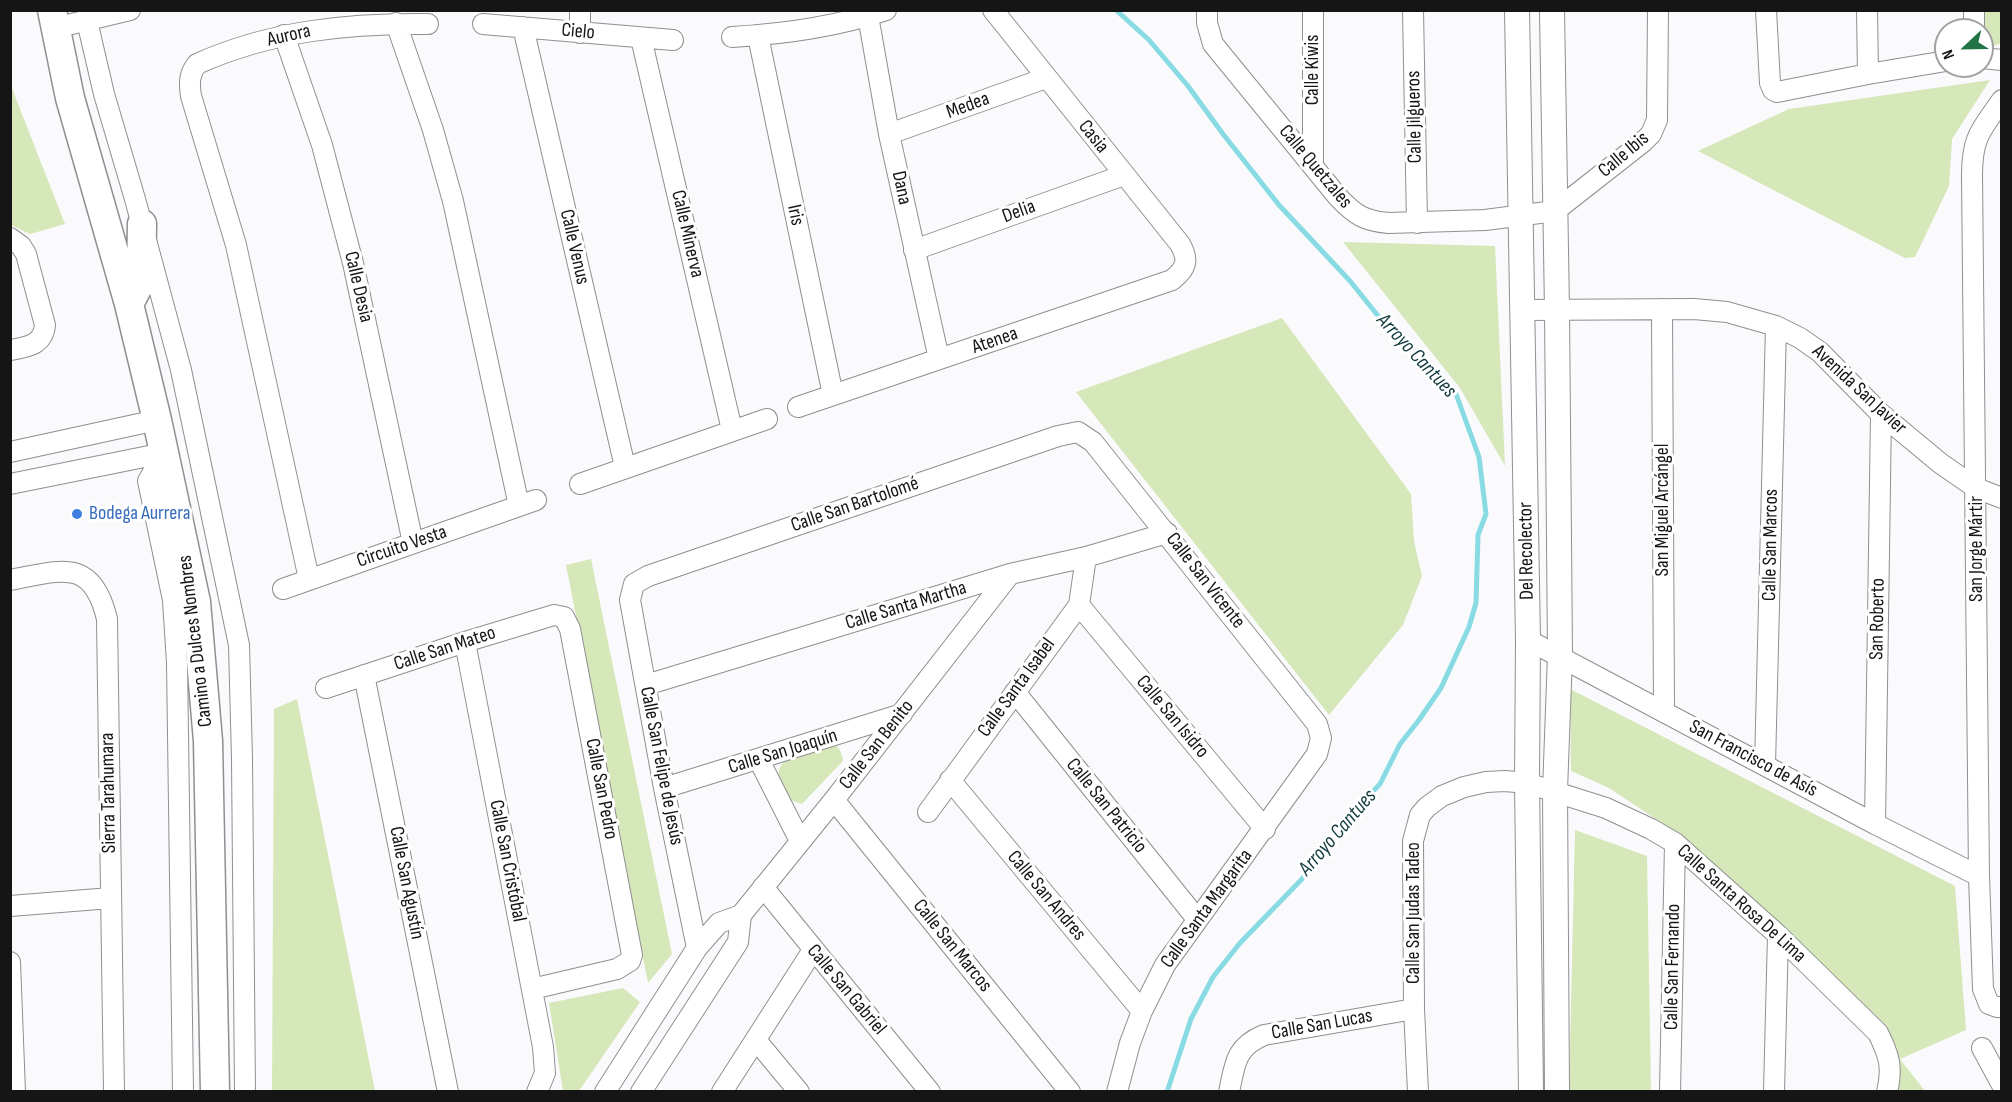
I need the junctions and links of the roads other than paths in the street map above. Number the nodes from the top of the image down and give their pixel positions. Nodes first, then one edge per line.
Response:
1 (130, 10) edge
2 (580, 10) edge
3 (993, 10) edge
4 (1207, 10) edge
5 (1313, 10) edge
6 (1413, 10) edge
7 (1517, 10) edge
8 (1552, 10) edge
9 (1658, 10) edge
10 (1766, 10) edge
11 (1867, 10) edge
12 (877, 13) edge
13 (54, 19) edge
14 (340, 19) edge
15 (314, 20) edge
16 (552, 20) edge
17 (87, 21) junction
18 (396, 23) junction
19 (428, 24) dead end
20 (483, 24) dead end
21 (523, 27) junction
22 (580, 33) junction
23 (284, 35) junction
24 (758, 36) junction
25 (732, 37) dead end
26 (641, 38) junction
27 (673, 40) dead end
28 (1934, 64) edge
29 (1868, 74) junction
30 (1046, 78) junction
31 (2001, 100) edge
32 (889, 134) junction
33 (1313, 166) junction
34 (1124, 175) junction
35 (1555, 211) junction
36 (1522, 216) junction
37 (1417, 223) junction
38 (142, 224) junction
39 (10, 238) edge
40 (914, 250) junction
41 (1185, 266) joint
42 (129, 304) junction
43 (1662, 309) junction
44 (1523, 310) junction
45 (1557, 310) junction
46 (1776, 326) junction
47 (10, 350) edge
48 (939, 359) junction
49 (833, 395) junction
50 (798, 407) dead end
51 (1881, 414) junction
52 (767, 418) dead end
53 (157, 420) junction
54 (732, 430) junction
55 (1078, 432) joint
56 (83, 437) junction
57 (35, 447) junction
58 (10, 452) edge
59 (164, 453) junction
60 (625, 467) junction
61 (88, 469) junction
62 (41, 478) junction
63 (10, 483) edge
64 (579, 484) dead end
65 (1976, 488) junction
66 (2001, 498) edge
67 (1167, 533) junction
68 (413, 543) junction
69 (1086, 556) junction
70 (1010, 574) junction
71 (309, 579) junction
72 (10, 580) edge
73 (634, 585) joint
74 (283, 589) dead end
75 (1079, 605) junction
76 (564, 617) joint
77 (1528, 640) junction
78 (465, 642) junction
79 (1560, 655) junction
80 (364, 675) junction
81 (646, 685) junction
82 (326, 688) dead end
83 (1015, 692) junction
84 (1664, 711) junction
85 (902, 714) junction
86 (1321, 738) joint
87 (759, 760) junction
88 (1765, 765) junction
89 (950, 780) junction
90 (1527, 783) junction
91 (664, 788) junction
92 (1555, 791) junction
93 (834, 800) junction
94 (928, 812) dead end
95 (1875, 824) junction
96 (1265, 829) junction
97 (800, 841) junction
98 (1675, 843) junction
99 (1979, 876) junction
100 (763, 887) junction
101 (111, 898) junction
102 (10, 906) edge
103 (741, 915) junction
104 (1197, 919) junction
105 (1778, 935) junction
106 (698, 948) junction
107 (813, 950) junction
108 (10, 962) edge
109 (532, 989) junction
110 (1995, 1005) edge
111 (1414, 1009) junction
112 (1142, 1011) junction
113 (756, 1040) junction
114 (1982, 1048) dead end
115 (2001, 1084) edge
116 (540, 1086) edge
117 (15, 1092) edge
118 (114, 1092) edge
119 (183, 1092) edge
120 (214, 1092) edge
121 (245, 1092) edge
122 (448, 1092) edge
123 (605, 1092) edge
124 (641, 1092) edge
125 (722, 1092) edge
126 (799, 1092) edge
127 (930, 1092) edge
128 (1070, 1092) edge
129 (1117, 1092) edge
130 (1229, 1092) edge
131 (1418, 1092) edge
132 (1531, 1092) edge
133 (1557, 1092) edge
134 (1670, 1092) edge
135 (1774, 1092) edge
136 (1887, 1092) edge

1 - 17 street
2 - 22 street
3 - 30 street, Casia
4 - 33 street, Calle Quetzales
5 - 33 street, Calle Kiwis
6 - 37 street, Calle Jilgueros
7 - 36 street, Del Recolector
8 - 35 street, Del Recolector
9 - 35 street, Calle Ibis
10 - 29 street
11 - 29 street
12 - 24 street
12 - 32 street, Dana
13 - 17 street
13 - 42 main road, Camino a Dulces Nombres
14 - 15 street, Aurora
14 - 18 street, Aurora
15 - 23 street, Aurora
16 - 21 street, Cielo
16 - 22 street, Cielo
17 - 38 street
18 - 19 street, Aurora
18 - 68 street, Circuito Vesta
20 - 21 street, Cielo
21 - 60 street, Calle Venus
22 - 26 street, Cielo
23 - 68 street, Calle Desia
23 - 71 street, Aurora
24 - 25 street
24 - 49 street, Iris
26 - 27 street, Cielo
26 - 54 street, Calle Minerva
28 - 29 street
30 - 32 street, Medea
30 - 34 street, Casia
31 - 65 street, San Jorge Mártir
32 - 40 street, Dana
33 - 37 street, Calle Quetzales
34 - 40 street, Delia
34 - 41 street, Casia
35 - 36 street, Calle Ibis
35 - 45 street, Del Recolector
36 - 37 street, Calle Quetzales
36 - 44 street, Del Recolector
38 - 42 main road
38 - 121 street
39 - 47 street
40 - 48 street, Dana
41 - 48 street, Atenea
42 - 53 main road, Camino a Dulces Nombres
43 - 45 street, Avenida San Javier
43 - 46 street, Avenida San Javier
43 - 84 street, San Miguel Arcángel
44 - 45 street, Avenida San Javier
44 - 77 street, Del Recolector
45 - 79 street, Del Recolector
46 - 51 street, Avenida San Javier
46 - 88 street, Calle San Marcos
48 - 49 street, Atenea
49 - 50 street, Atenea
51 - 65 street, Avenida San Javier
51 - 95 street, San Roberto
52 - 54 street
53 - 56 street
53 - 59 main road, Camino a Dulces Nombres
54 - 60 street
55 - 67 street, Calle San Vicente
55 - 73 street, Calle San Bartolomé
56 - 57 street
56 - 61 street
57 - 58 street
57 - 62 street
59 - 61 street
59 - 119 street
59 - 120 main road, Camino a Dulces Nombres
60 - 64 street
61 - 62 street
62 - 63 street
65 - 66 street, Avenida San Javier
65 - 99 street, San Jorge Mártir
67 - 69 street, Calle Santa Martha
67 - 86 street, Calle San Vicente
68 - 71 street, Circuito Vesta
69 - 70 street, Calle Santa Martha
69 - 75 street, Calle Santa Isabel
70 - 81 street, Calle Santa Martha
70 - 85 street, Calle San Benito
71 - 74 street, Circuito Vesta
72 - 101 street, Sierra Tarahumara
73 - 81 street, Calle San Felipe de Jesús
75 - 83 street, Calle Santa Isabel
75 - 96 street, Calle San Isidro
76 - 78 street, Calle San Mateo
76 - 109 street, Calle San Pedro
77 - 79 street, San Francisco de Asís
77 - 90 street, Del Recolector
78 - 80 street, Calle San Mateo
78 - 109 street, Calle San Cristóbal
79 - 84 street, San Francisco de Asís
79 - 92 street, Del Recolector
80 - 82 street, Calle San Mateo
80 - 122 street, Calle San Agustín
81 - 91 street, Calle San Felipe de Jesús
83 - 89 street, Calle Santa Isabel
83 - 104 street, Calle San Patricio
84 - 88 street, San Francisco de Asís
85 - 87 street, Calle San Joaquín
85 - 93 street, Calle San Benito
86 - 96 street, Calle Santa Margarita
87 - 91 street, Calle San Joaquín
87 - 97 street
88 - 95 street, San Francisco de Asís
89 - 94 street, Calle Santa Isabel
89 - 112 street, Calle San Andres
90 - 92 street, Calle Santa Rosa De Lima
90 - 111 street, Calle San Judas Tadeo
90 - 132 street, Del Recolector
91 - 106 street, Calle San Felipe de Jesús
92 - 98 street, Calle Santa Rosa De Lima
92 - 133 street, Del Recolector
93 - 97 street, Calle San Benito
93 - 128 street, Calle San Marcos
95 - 99 street, San Francisco de Asís
96 - 104 street, Calle Santa Margarita
97 - 100 street, Calle San Benito
98 - 105 street, Calle Santa Rosa De Lima
98 - 134 street, Calle San Fernando
99 - 110 street, San Jorge Mártir
100 - 103 street, Calle San Benito
100 - 107 street, Calle San Gabriel
101 - 102 street
101 - 118 street, Sierra Tarahumara
103 - 106 street, Calle San Benito
103 - 124 street, Calle San Benito
104 - 112 street, Calle Santa Margarita
105 - 135 street
105 - 136 street, Calle Santa Rosa De Lima
106 - 123 street, Calle San Benito
107 - 113 street
107 - 127 street, Calle San Gabriel
108 - 117 street
109 - 116 street, Calle San Cristóbal
111 - 130 street, Calle San Lucas
111 - 131 street, Calle San Judas Tadeo
112 - 129 street, Calle Santa Margarita
113 - 125 street
113 - 126 street
114 - 115 street

